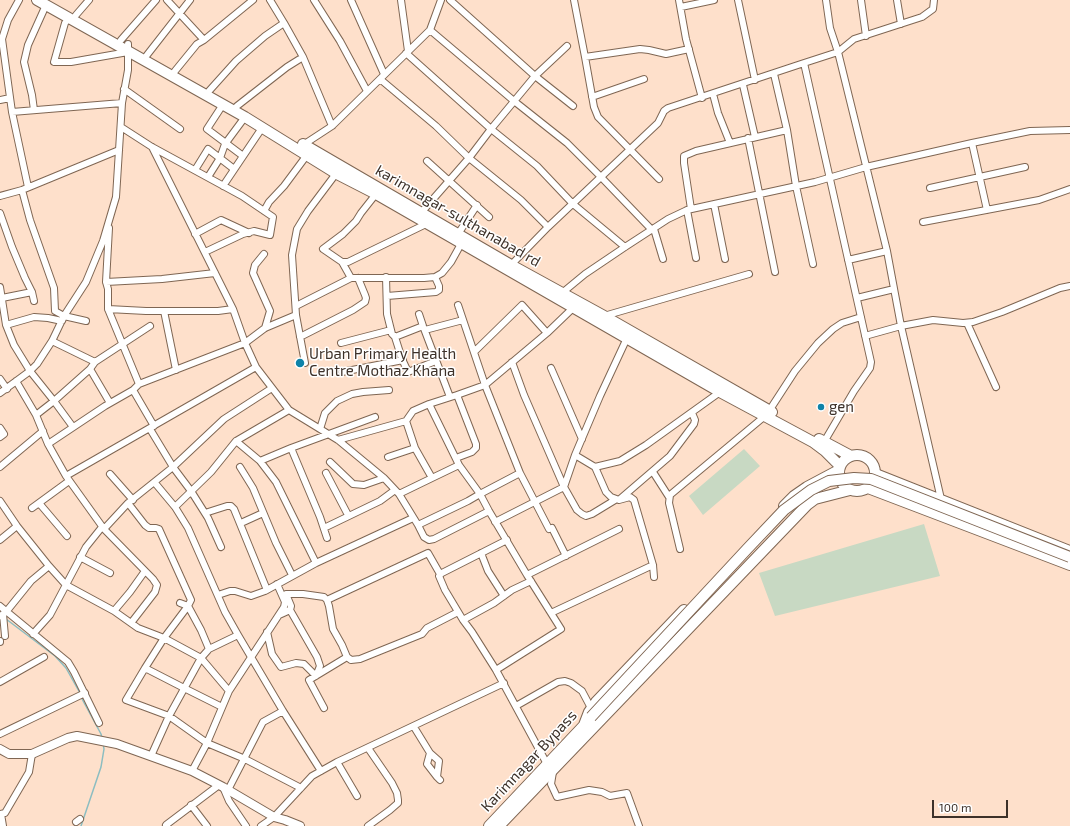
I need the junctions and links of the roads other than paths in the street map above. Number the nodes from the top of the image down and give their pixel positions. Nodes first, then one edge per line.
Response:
1 (19, 0) edge
2 (89, 0) edge
3 (156, 0) edge
4 (167, 0) edge
5 (190, 0) edge
6 (253, 0) edge
7 (270, 0) edge
8 (314, 0) edge
9 (351, 0) edge
10 (401, 0) edge
11 (441, 0) edge
12 (450, 0) edge
13 (574, 0) edge
14 (679, 0) edge
15 (714, 0) edge
16 (738, 0) edge
17 (826, 0) edge
18 (861, 0) edge
19 (897, 0) edge
20 (934, 0) edge
21 (45, 2) edge
22 (681, 8) junction
23 (179, 14) junction
24 (73, 16) junction
25 (284, 23) junction
26 (901, 24) junction
27 (430, 30) junction
28 (866, 36) junction
29 (204, 40) junction
30 (126, 45) junction
31 (567, 46) dead end
32 (689, 49) junction
33 (407, 52) junction
34 (838, 52) junction
35 (147, 55) junction
36 (586, 57) junction
37 (303, 58) junction
38 (804, 63) junction
39 (175, 71) junction
40 (774, 74) junction
41 (382, 76) junction
42 (535, 76) junction
43 (644, 79) dead end
44 (755, 80) junction
45 (743, 84) junction
46 (124, 88) junction
47 (209, 90) junction
48 (367, 91) junction
49 (713, 94) junction
50 (592, 97) junction
51 (10, 98) junction
52 (702, 98) junction
53 (0, 100) edge
54 (514, 101) junction
55 (122, 103) junction
56 (222, 106) junction
57 (238, 106) junction
58 (573, 106) dead end
59 (34, 110) junction
60 (12, 112) junction
61 (245, 117) junction
62 (332, 126) junction
63 (121, 127) junction
64 (262, 128) junction
65 (180, 129) dead end
66 (491, 129) junction
67 (787, 130) junction
68 (1070, 130) edge
69 (752, 138) junction
70 (730, 143) junction
71 (972, 143) junction
72 (226, 144) junction
73 (303, 145) junction
74 (152, 147) junction
75 (119, 150) junction
76 (630, 150) junction
77 (307, 155) junction
78 (243, 156) junction
79 (220, 158) junction
80 (469, 158) junction
81 (428, 161) dead end
82 (866, 167) junction
83 (1024, 168) dead end
84 (234, 169) junction
85 (195, 170) junction
86 (339, 170) junction
87 (208, 177) junction
88 (602, 177) junction
89 (830, 178) junction
90 (980, 178) junction
91 (659, 179) dead end
92 (449, 181) junction
93 (223, 186) junction
94 (796, 186) junction
95 (28, 187) junction
96 (930, 188) dead end
97 (22, 190) junction
98 (1070, 190) edge
99 (376, 194) junction
100 (759, 194) junction
101 (0, 196) edge
102 (573, 204) junction
103 (714, 204) junction
104 (477, 205) junction
105 (689, 209) junction
106 (987, 210) junction
107 (264, 211) junction
108 (0, 212) edge
109 (419, 216) junction
110 (489, 217) dead end
111 (110, 220) junction
112 (923, 222) dead end
113 (426, 224) junction
114 (548, 227) junction
115 (653, 229) junction
116 (249, 233) junction
117 (195, 234) junction
118 (459, 238) junction
119 (625, 248) junction
120 (887, 251) junction
121 (205, 252) junction
122 (264, 254) dead end
123 (696, 258) dead end
124 (663, 259) dead end
125 (725, 259) dead end
126 (848, 260) junction
127 (342, 262) junction
128 (813, 264) dead end
129 (511, 265) junction
130 (775, 272) dead end
131 (215, 273) junction
132 (749, 274) dead end
133 (386, 277) junction
134 (435, 277) junction
135 (351, 278) junction
136 (358, 278) junction
137 (106, 282) junction
138 (1070, 286) edge
139 (0, 287) edge
140 (894, 289) junction
141 (32, 292) junction
142 (562, 293) junction
143 (387, 296) junction
144 (2, 298) junction
145 (857, 298) junction
146 (34, 301) dead end
147 (296, 306) junction
148 (458, 306) dead end
149 (573, 308) junction
150 (108, 309) junction
151 (233, 309) junction
152 (164, 311) junction
153 (419, 314) dead end
154 (296, 315) junction
155 (604, 316) junction
156 (861, 317) junction
157 (63, 318) junction
158 (463, 320) junction
159 (86, 321) dead end
160 (967, 323) junction
161 (6, 325) junction
162 (150, 326) dead end
163 (901, 326) junction
164 (265, 328) junction
165 (424, 328) junction
166 (391, 330) junction
167 (547, 333) junction
168 (865, 336) junction
169 (300, 337) junction
170 (395, 337) junction
171 (626, 338) junction
172 (52, 341) junction
173 (245, 343) junction
174 (341, 343) dead end
175 (123, 345) junction
176 (474, 352) junction
177 (403, 360) junction
178 (436, 361) junction
179 (95, 362) junction
180 (512, 362) junction
181 (305, 363) dead end
182 (256, 366) junction
183 (551, 368) dead end
184 (90, 369) junction
185 (176, 370) junction
186 (30, 371) junction
187 (342, 372) dead end
188 (0, 379) edge
189 (16, 381) junction
190 (139, 384) junction
191 (485, 385) junction
192 (996, 386) dead end
193 (272, 388) junction
194 (7, 389) junction
195 (133, 390) junction
196 (389, 390) dead end
197 (720, 392) junction
198 (0, 393) edge
199 (457, 396) junction
200 (450, 397) junction
201 (54, 401) junction
202 (110, 403) junction
203 (429, 404) junction
204 (289, 410) junction
205 (692, 413) junction
206 (767, 414) junction
207 (36, 415) junction
208 (375, 417) dead end
209 (406, 420) junction
210 (73, 427) junction
211 (152, 427) junction
212 (0, 428) edge
213 (320, 429) junction
214 (43, 431) junction
215 (329, 435) junction
216 (0, 437) edge
217 (582, 439) junction
218 (338, 440) junction
219 (236, 441) junction
220 (824, 442) junction
221 (48, 444) junction
222 (291, 448) junction
223 (415, 448) junction
224 (575, 455) junction
225 (851, 456) junction
226 (388, 457) dead end
227 (456, 458) junction
228 (260, 461) junction
229 (330, 462) dead end
230 (459, 465) junction
231 (0, 467) edge
232 (173, 467) junction
233 (240, 467) dead end
234 (595, 467) junction
235 (840, 468) junction
236 (653, 472) junction
237 (876, 472) junction
238 (326, 473) dead end
239 (520, 473) junction
240 (110, 474) dead end
241 (384, 478) junction
242 (432, 478) junction
243 (67, 479) junction
244 (155, 483) junction
245 (564, 487) junction
246 (868, 488) junction
247 (850, 490) junction
248 (191, 491) junction
249 (397, 492) junction
250 (480, 494) junction
251 (669, 497) junction
252 (941, 499) junction
253 (617, 500) junction
254 (0, 501) edge
255 (130, 501) junction
256 (534, 501) junction
257 (40, 503) junction
258 (175, 507) junction
259 (32, 508) dead end
260 (488, 511) junction
261 (205, 513) junction
262 (264, 513) junction
263 (348, 515) junction
264 (413, 518) junction
265 (496, 522) junction
266 (241, 523) junction
267 (418, 525) junction
268 (17, 526) junction
269 (103, 528) junction
270 (324, 528) junction
271 (619, 529) dead end
272 (67, 536) dead end
273 (327, 538) dead end
274 (0, 540) edge
275 (507, 540) junction
276 (221, 547) dead end
277 (680, 549) dead end
278 (1070, 549) edge
279 (481, 553) junction
280 (566, 556) junction
281 (80, 557) junction
282 (1070, 557) edge
283 (316, 563) junction
284 (49, 566) junction
285 (653, 566) junction
286 (1070, 566) edge
287 (144, 571) junction
288 (110, 573) dead end
289 (440, 574) junction
290 (292, 575) junction
291 (654, 577) dead end
292 (529, 578) junction
293 (277, 584) junction
294 (66, 585) junction
295 (267, 590) junction
296 (218, 595) junction
297 (504, 596) junction
298 (327, 600) junction
299 (180, 603) dead end
300 (0, 606) edge
301 (188, 606) junction
302 (290, 610) junction
303 (114, 611) junction
304 (458, 612) junction
305 (551, 613) junction
306 (3, 614) edge
307 (279, 615) junction
308 (462, 620) junction
309 (131, 623) junction
310 (267, 632) junction
311 (33, 634) junction
312 (238, 635) junction
313 (5, 636) dead end
314 (164, 638) junction
315 (209, 649) junction
316 (251, 656) junction
317 (44, 657) dead end
318 (347, 657) junction
319 (202, 658) junction
320 (145, 668) junction
321 (496, 670) junction
322 (316, 676) junction
323 (0, 682) edge
324 (504, 683) junction
325 (184, 688) junction
326 (229, 691) junction
327 (82, 694) junction
328 (516, 706) junction
329 (222, 707) junction
330 (324, 708) dead end
331 (283, 711) junction
332 (591, 713) junction
333 (169, 716) junction
334 (99, 723) dead end
335 (414, 727) junction
336 (0, 734) edge
337 (207, 743) junction
338 (368, 748) junction
339 (0, 749) edge
340 (430, 753) junction
341 (32, 754) junction
342 (151, 756) junction
343 (245, 759) junction
344 (337, 762) junction
345 (550, 767) junction
346 (192, 771) junction
347 (321, 771) junction
348 (224, 787) junction
349 (301, 788) junction
350 (357, 796) dead end
351 (191, 805) junction
352 (0, 814) edge
353 (274, 817) junction
354 (2, 826) edge
355 (166, 826) edge
356 (207, 826) edge
357 (246, 826) edge
358 (261, 826) edge
359 (300, 826) edge
360 (368, 826) edge
361 (489, 826) edge
362 (499, 826) edge
363 (639, 826) edge

1 - 51 street
2 - 24 street
3 - 30 street
4 - 23 street
5 - 23 street
6 - 29 street
7 - 25 street
8 - 48 street
9 - 41 street
10 - 33 street
11 - 27 street
12 - 42 street
13 - 36 street
14 - 22 street
15 - 22 street
16 - 44 street
17 - 34 street
18 - 28 street
19 - 26 street
20 - 26 street
21 - 24 highway, karimnagar-sulthanabad rd
21 - 59 street
22 - 32 street
23 - 29 street
23 - 35 street
24 - 30 highway, karimnagar-sulthanabad rd
24 - 30 street
25 - 37 street
25 - 47 street
26 - 28 street
27 - 33 street
27 - 54 street
28 - 34 street
29 - 39 street
30 - 35 highway, karimnagar-sulthanabad rd
30 - 46 street
30 - 56 highway
31 - 42 street
32 - 36 street
32 - 52 street
33 - 41 street
33 - 66 street
34 - 38 street
34 - 82 street
35 - 39 highway, karimnagar-sulthanabad rd
36 - 50 street
37 - 57 street
37 - 62 street
38 - 40 street
38 - 89 street
39 - 47 highway, karimnagar-sulthanabad rd
40 - 44 street
40 - 67 street
41 - 48 street
41 - 80 street
42 - 54 street
42 - 58 street
43 - 50 street
44 - 45 street
45 - 49 street
45 - 69 street
46 - 55 street
46 - 65 street
47 - 57 highway, karimnagar-sulthanabad rd
48 - 62 street
49 - 52 street
49 - 70 street
50 - 76 street
51 - 53 street
51 - 60 street
52 - 76 street
54 - 66 street
54 - 88 street
55 - 59 street
55 - 63 street
56 - 61 highway
56 - 72 street
57 - 73 highway, karimnagar-sulthanabad rd
59 - 60 street
60 - 95 street
61 - 64 highway
61 - 72 street
62 - 73 street
63 - 74 street
63 - 75 street
64 - 77 highway
64 - 78 street
66 - 80 street
66 - 102 street
67 - 69 street
67 - 94 street
68 - 71 street
69 - 70 street
69 - 100 street
70 - 105 street
71 - 82 street
71 - 90 street
72 - 78 street
72 - 79 street
73 - 86 highway, karimnagar-sulthanabad rd
74 - 85 street
74 - 117 street
75 - 95 street
75 - 111 street
76 - 88 street
76 - 91 street
77 - 86 highway
77 - 107 street
78 - 84 street
79 - 84 street
79 - 85 street
79 - 87 street
80 - 92 street
80 - 114 street
81 - 92 street
82 - 89 street
82 - 120 street
83 - 90 street
84 - 93 street
85 - 87 street
86 - 99 highway
86 - 109 highway, karimnagar-sulthanabad rd
86 - 147 street
87 - 93 street
88 - 102 street
88 - 115 street
89 - 94 street
89 - 126 street
90 - 96 street
90 - 106 street
92 - 104 street
92 - 109 street
93 - 107 street
94 - 100 street
94 - 128 street
95 - 97 street
97 - 101 street
97 - 157 street
98 - 106 street
99 - 109 highway
99 - 127 street
100 - 103 street
100 - 130 street
102 - 114 street
102 - 119 street
103 - 105 street
103 - 125 street
104 - 110 street
104 - 118 street
105 - 115 street
105 - 123 street
106 - 112 street
107 - 116 street
108 - 141 street
109 - 113 highway
109 - 118 highway, karimnagar-sulthanabad rd
111 - 137 street
111 - 157 street
113 - 118 highway
113 - 127 street
114 - 129 street
115 - 119 street
115 - 124 street
116 - 117 street
116 - 121 street
117 - 121 street
118 - 129 highway, karimnagar-sulthanabad rd
118 - 134 street
118 - 149 highway
119 - 142 street
120 - 126 street
120 - 140 street
121 - 131 street
122 - 164 street
126 - 145 street
127 - 135 street
129 - 142 highway, karimnagar-sulthanabad rd
131 - 137 street
131 - 151 street
132 - 155 street
133 - 134 street
133 - 136 street
133 - 143 street
134 - 143 street
135 - 136 street
135 - 147 street
136 - 169 street
137 - 150 street
138 - 160 street
139 - 144 street
140 - 145 street
140 - 163 street
141 - 144 street
141 - 146 street
142 - 155 highway, karimnagar-sulthanabad rd
143 - 166 street
144 - 161 street
145 - 156 street
147 - 154 street
148 - 158 street
149 - 167 street
149 - 171 highway
150 - 152 street
150 - 175 street
151 - 152 street
151 - 173 street
152 - 185 street
153 - 165 street
154 - 164 street
154 - 169 street
155 - 206 highway, karimnagar-sulthanabad rd
156 - 168 street
156 - 206 street
157 - 159 street
157 - 161 street
157 - 172 street
158 - 165 street
158 - 176 street
160 - 163 street
160 - 192 street
161 - 186 street
162 - 175 street
163 - 168 street
163 - 252 street
164 - 173 street
165 - 170 street
165 - 178 street
166 - 170 street
166 - 174 street
167 - 176 street
167 - 180 street
168 - 220 street
169 - 181 street
170 - 177 street
171 - 197 highway
171 - 217 street
172 - 179 street
172 - 186 street
173 - 182 street
173 - 185 street
175 - 179 street
175 - 190 street
176 - 191 street
177 - 178 street
177 - 187 street
178 - 200 street
179 - 184 street
180 - 191 street
180 - 245 street
182 - 193 street
182 - 211 street
183 - 217 street
184 - 201 street
184 - 202 street
185 - 190 street
186 - 189 street
186 - 201 street
188 - 194 street
189 - 194 street
189 - 207 street
190 - 195 street
191 - 199 street
191 - 239 street
193 - 204 street
193 - 232 street
194 - 198 street
195 - 202 street
195 - 211 street
196 - 213 street
197 - 205 street
197 - 206 highway
199 - 200 street
199 - 227 street
200 - 203 street
201 - 207 street
201 - 210 street
202 - 210 street
203 - 209 street
203 - 227 street
204 - 213 street
204 - 219 street
205 - 234 street
205 - 236 street
206 - 220 highway, karimnagar-sulthanabad rd
206 - 235 highway
206 - 251 street
207 - 214 street
208 - 215 street
209 - 218 street
209 - 223 street
210 - 221 street
211 - 232 street
211 - 243 street
212 - 216 street
213 - 215 street
214 - 221 street
214 - 231 street
215 - 218 street
215 - 222 street
217 - 224 street
218 - 241 street
219 - 228 street
219 - 248 street
220 - 225 highway, karimnagar-sulthanabad rd
221 - 243 street
222 - 228 street
222 - 270 street
223 - 226 street
223 - 242 street
224 - 234 street
224 - 245 street
225 - 235 highway
225 - 237 highway
227 - 230 street
228 - 283 street
229 - 241 street
230 - 242 street
230 - 250 street
232 - 244 street
232 - 248 street
233 - 262 street
234 - 253 street
235 - 247 highway
235 - 332 highway
236 - 251 street
236 - 253 street
237 - 246 highway
237 - 252 street
238 - 263 street
239 - 250 street
239 - 256 street
240 - 255 street
241 - 249 street
242 - 249 street
243 - 257 street
243 - 269 street
244 - 255 street
244 - 258 street
245 - 253 street
245 - 256 street
246 - 247 highway
246 - 286 highway
247 - 345 highway
248 - 258 street
248 - 261 street
249 - 263 street
249 - 264 street
250 - 260 street
250 - 267 street
251 - 277 street
252 - 278 street
253 - 285 street
254 - 268 street
255 - 269 street
255 - 301 street
256 - 265 street
256 - 280 street
257 - 259 street
257 - 272 street
258 - 296 street
260 - 265 street
260 - 267 street
261 - 266 street
261 - 276 street
262 - 266 street
262 - 290 street
263 - 270 street
264 - 267 street
264 - 283 street
265 - 275 street
266 - 295 street
268 - 274 street
268 - 284 street
269 - 281 street
269 - 287 street
270 - 273 street
271 - 280 street
275 - 279 street
275 - 292 street
279 - 289 street
279 - 297 street
280 - 292 street
281 - 288 street
281 - 294 street
282 - 332 highway, bridge
283 - 290 street
284 - 294 street
284 - 306 street
285 - 291 street
285 - 305 street
287 - 303 street
287 - 309 street
289 - 298 street
289 - 304 street
290 - 293 street
292 - 297 street
292 - 305 street
293 - 295 street
293 - 307 street
294 - 303 street
294 - 311 street
295 - 296 street
296 - 312 street
297 - 308 street
298 - 302 street
298 - 318 street
299 - 301 street
300 - 306 street
301 - 314 street
301 - 315 street
302 - 307 street
302 - 322 street
303 - 309 street
304 - 308 street
304 - 318 street
305 - 321 street
306 - 311 street
306 - 313 street
307 - 310 street
308 - 321 street
309 - 314 street
310 - 316 street
310 - 322 street
311 - 327 street
312 - 315 street
312 - 316 street
314 - 319 street
314 - 320 street
315 - 319 street
316 - 326 street
316 - 331 street
317 - 323 street
318 - 322 street
319 - 325 street
319 - 326 street
320 - 325 street
320 - 333 street
321 - 324 street
322 - 330 street
324 - 328 street
324 - 335 street
325 - 329 street
325 - 333 street
326 - 329 street
327 - 334 street
327 - 336 street
328 - 332 street
328 - 345 street
329 - 337 street
331 - 343 street
331 - 347 street
332 - 345 highway, Karimnagar Bypass
333 - 337 street
333 - 342 street
335 - 338 street
335 - 340 street
337 - 343 street
337 - 346 street
338 - 344 street
338 - 360 street
339 - 341 street
340 - 340 street
341 - 342 street
341 - 352 street
342 - 346 street
343 - 348 street
343 - 349 street
344 - 347 street
344 - 350 street
345 - 361 highway, Karimnagar Bypass
345 - 362 highway
345 - 363 street
346 - 348 street
347 - 349 street
348 - 351 street
348 - 353 street
348 - 357 street
349 - 353 street
351 - 355 street
351 - 356 street
352 - 354 street
353 - 358 street
353 - 359 street

